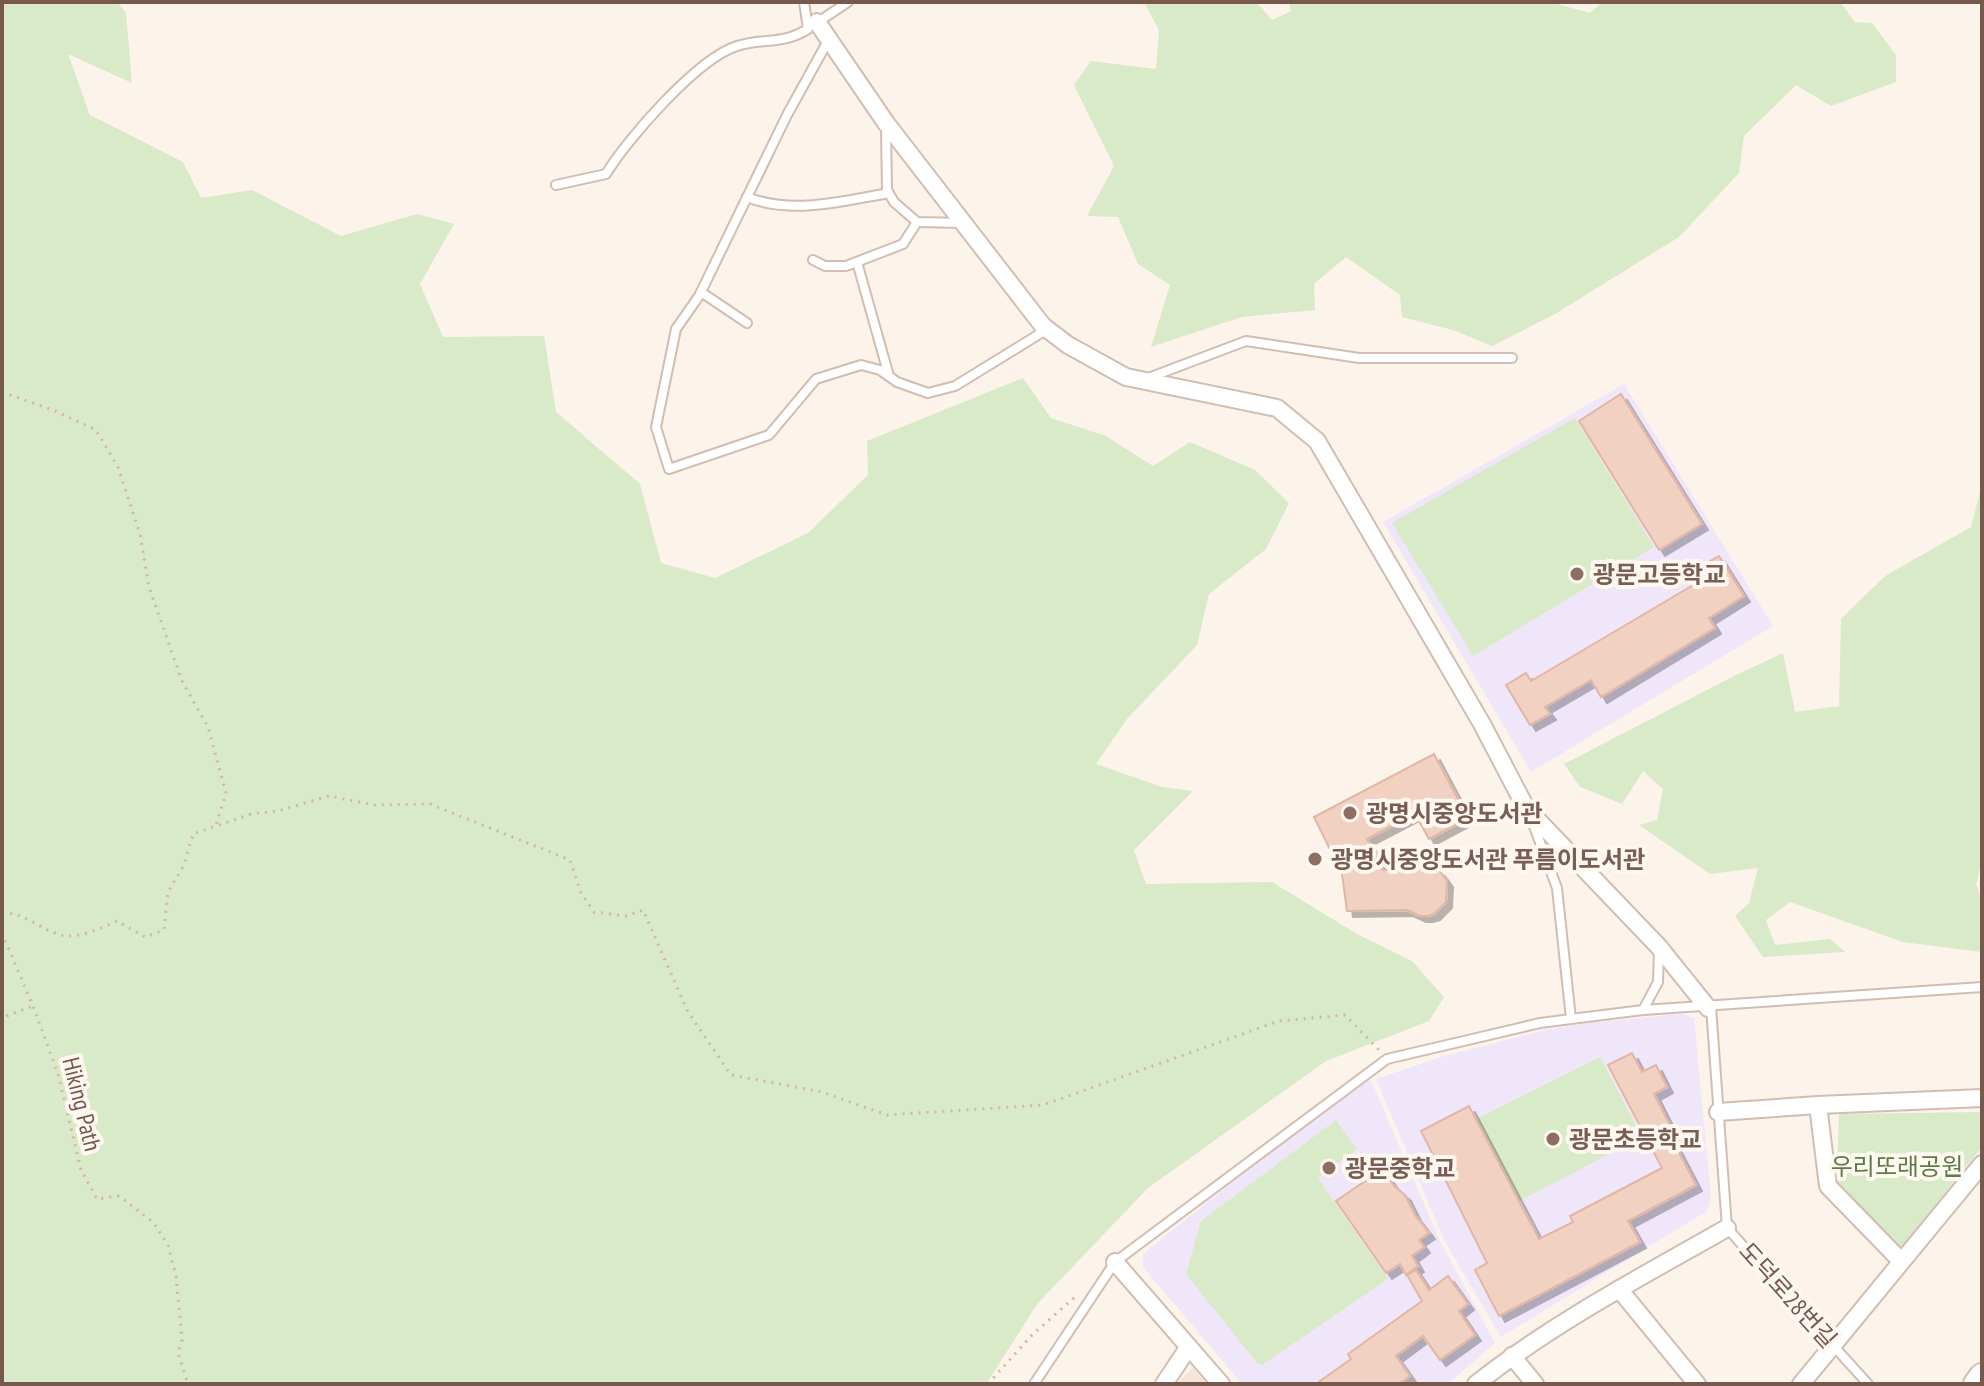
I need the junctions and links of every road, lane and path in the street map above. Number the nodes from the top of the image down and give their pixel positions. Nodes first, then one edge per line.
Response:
1 (804, 2) edge
2 (848, 2) edge
3 (813, 26) junction
4 (829, 38) junction
5 (886, 123) junction
6 (556, 185) dead end
7 (889, 193) junction
8 (747, 197) junction
9 (917, 222) junction
10 (963, 223) junction
11 (813, 260) dead end
12 (857, 262) junction
13 (701, 292) junction
14 (747, 323) dead end
15 (1047, 330) junction
16 (1512, 358) dead end
17 (889, 376) junction
18 (1141, 380) junction
19 (2, 392) edge
20 (1526, 808) junction
21 (215, 828) junction
22 (2, 913) edge
23 (2, 933) edge
24 (2, 946) edge
25 (8, 946) junction
26 (1659, 947) junction
27 (1982, 987) edge
28 (33, 1006) junction
29 (1709, 1008) junction
30 (1643, 1010) junction
31 (1571, 1019) junction
32 (2, 1023) edge
33 (1387, 1059) junction
34 (1982, 1098) edge
35 (1818, 1105) junction
36 (1718, 1112) junction
37 (1980, 1169) edge
38 (1727, 1228) junction
39 (1901, 1261) junction
40 (1115, 1262) junction
41 (1619, 1289) junction
42 (1080, 1293) dead end
43 (1832, 1344) junction
44 (1188, 1348) junction
45 (1512, 1356) junction
46 (1982, 1376) edge
47 (188, 1384) edge
48 (988, 1384) edge
49 (1034, 1384) edge
50 (1164, 1384) edge
51 (1221, 1384) edge
52 (1476, 1384) edge
53 (1535, 1384) edge
54 (1697, 1384) edge
55 (1801, 1384) edge
56 (1868, 1384) edge
57 (1976, 1384) edge

1 - 3 lane
2 - 3 lane
3 - 4 street
3 - 6 lane
4 - 5 street
4 - 8 lane
5 - 7 lane
5 - 10 street
7 - 8 lane
7 - 9 lane
8 - 13 lane
9 - 10 lane
9 - 12 lane
10 - 15 street
11 - 12 lane
12 - 17 lane
13 - 14 lane
13 - 17 lane
15 - 17 lane
15 - 18 street
16 - 18 lane
18 - 20 street
19 - 21 path
20 - 26 street
20 - 31 lane
21 - 22 path
21 - 33 path
23 - 25 path, Hiking Path
24 - 25 path
25 - 28 path, Hiking Path
26 - 29 street
26 - 30 lane
27 - 29 lane
28 - 32 path
28 - 47 path, Hiking Path
29 - 30 lane
29 - 36 lane, 도덕로28번길
30 - 31 lane
31 - 33 lane
33 - 40 lane
34 - 35 street
35 - 36 street
35 - 39 street
36 - 38 lane, 도덕로28번길
37 - 39 street
38 - 41 street
38 - 43 lane, 도덕로28번길
39 - 43 street
40 - 44 street
40 - 49 lane
41 - 45 street
41 - 54 street
42 - 48 path
43 - 55 street
43 - 56 lane, 도덕로28번길
44 - 50 street
44 - 51 street
45 - 52 street
45 - 53 street
46 - 57 street

